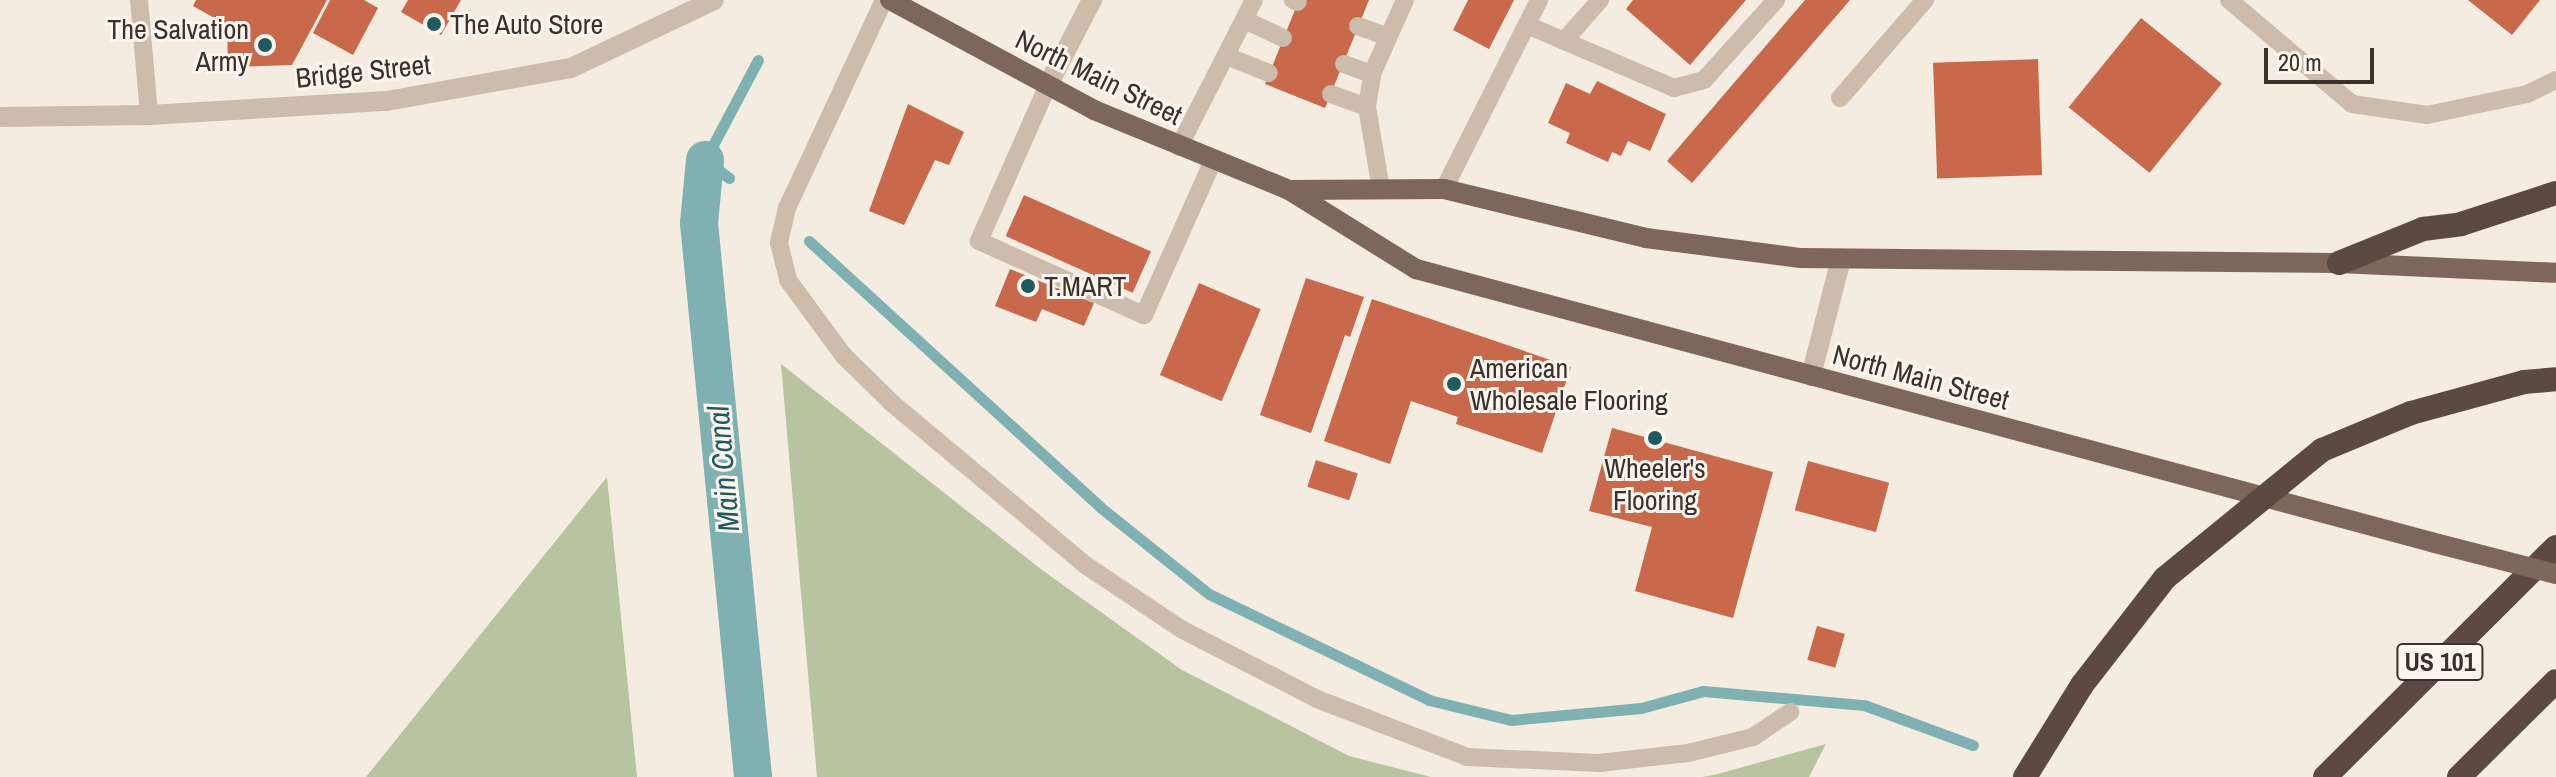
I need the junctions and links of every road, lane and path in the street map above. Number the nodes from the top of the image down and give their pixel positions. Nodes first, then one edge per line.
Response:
1 (139, 0) edge
2 (714, 0) edge
3 (884, 0) edge
4 (890, 0) edge
5 (1092, 0) edge
6 (1254, 0) edge
7 (1405, 0) edge
8 (1539, 0) edge
9 (1600, 0) edge
10 (1776, 0) edge
11 (1925, 0) edge
12 (2229, 0) edge
13 (1245, 20) junction
14 (1527, 25) junction
15 (1358, 26) dead end
16 (1388, 37) junction
17 (1283, 38) dead end
18 (1564, 41) junction
19 (1226, 56) junction
20 (1344, 64) dead end
21 (1269, 73) dead end
22 (1372, 74) junction
23 (2556, 80) edge
24 (1048, 85) junction
25 (1331, 94) dead end
26 (1840, 98) dead end
27 (1367, 107) junction
28 (149, 115) junction
29 (0, 117) edge
30 (1179, 147) junction
31 (1213, 161) junction
32 (1381, 189) junction
33 (1444, 189) junction
34 (1289, 190) junction
35 (2556, 193) edge
36 (1841, 259) junction
37 (2339, 263) junction
38 (2556, 273) edge
39 (1811, 376) junction
40 (2556, 379) edge
41 (2556, 547) edge
42 (2556, 574) edge
43 (2556, 681) edge
44 (1790, 712) dead end
45 (2025, 777) edge
46 (2325, 777) edge
47 (2459, 777) edge

1 - 28 lane
2 - 28 street, Bridge Street
3 - 44 lane
4 - 24 main road, North Main Street
5 - 24 street
6 - 13 lane
7 - 16 lane
8 - 14 lane
9 - 18 lane
10 - 18 lane
11 - 26 lane
12 - 23 lane
13 - 17 lane
13 - 19 lane
14 - 18 lane
14 - 33 lane
15 - 16 lane
16 - 22 lane
19 - 21 lane
19 - 30 lane
20 - 22 lane
22 - 27 lane
24 - 30 main road, North Main Street
24 - 31 lane
25 - 27 lane
27 - 32 lane
28 - 29 street, Bridge Street
30 - 31 main road, North Main Street
31 - 34 main road, North Main Street
32 - 33 main road, North Main Street
32 - 34 main road, North Main Street
33 - 36 main road, North Main Street
34 - 39 main road, North Main Street
35 - 37 highway
36 - 37 main road, North Main Street
36 - 39 street
37 - 38 main road, North Main Street
39 - 42 main road, North Main Street, bridge
40 - 45 highway, bridge
41 - 46 highway, US 101
43 - 47 highway

